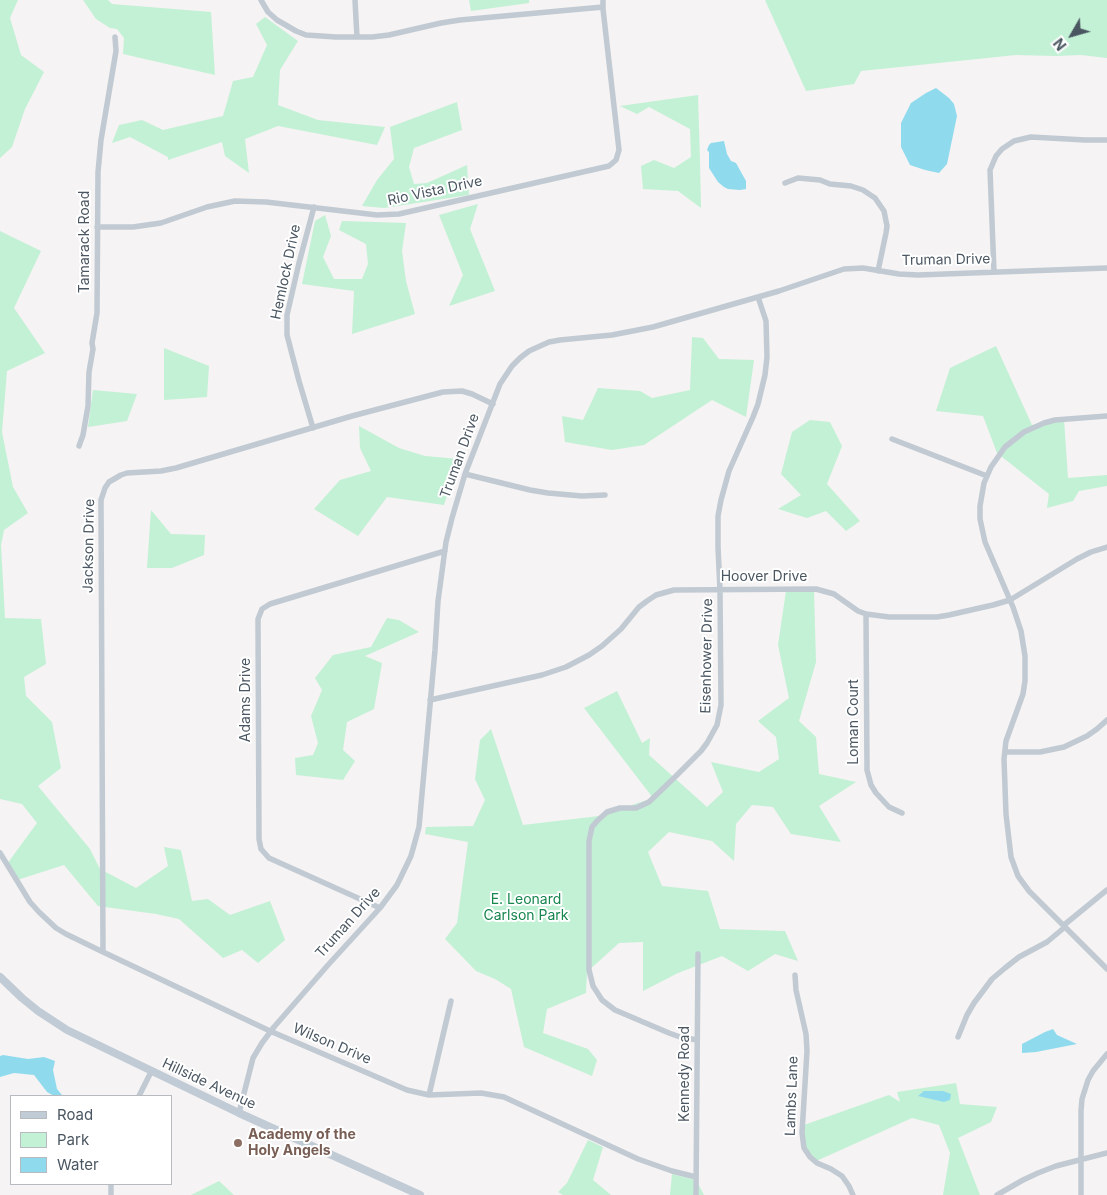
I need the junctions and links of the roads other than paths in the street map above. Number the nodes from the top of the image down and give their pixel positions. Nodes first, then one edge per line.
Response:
1 (261, 0) edge
2 (355, 0) edge
3 (603, 0) edge
4 (603, 7) junction
5 (115, 37) dead end
6 (357, 37) junction
7 (1107, 140) edge
8 (785, 183) dead end
9 (314, 208) junction
10 (97, 227) junction
11 (1107, 268) edge
12 (878, 271) junction
13 (994, 272) junction
14 (758, 297) junction
15 (493, 404) junction
16 (1107, 416) edge
17 (313, 428) junction
18 (892, 439) dead end
19 (79, 446) dead end
20 (465, 474) junction
21 (987, 476) junction
22 (605, 495) dead end
23 (1107, 547) edge
24 (445, 551) junction
25 (720, 590) junction
26 (1010, 600) junction
27 (866, 614) junction
28 (430, 700) junction
29 (1107, 720) edge
30 (1005, 752) junction
31 (902, 813) dead end
32 (0, 853) edge
33 (1107, 890) edge
34 (380, 908) junction
35 (1064, 926) junction
36 (103, 952) junction
37 (698, 954) dead end
38 (1107, 969) edge
39 (795, 975) dead end
40 (0, 977) edge
41 (451, 1000) dead end
42 (270, 1031) junction
43 (958, 1037) dead end
44 (698, 1040) junction
45 (1107, 1054) edge
46 (162, 1076) junction
47 (140, 1095) edge
48 (428, 1095) junction
49 (239, 1112) junction
50 (1107, 1153) edge
51 (1081, 1160) junction
52 (696, 1177) junction
53 (420, 1195) edge
54 (696, 1195) edge
55 (853, 1195) edge
56 (997, 1195) edge
57 (1081, 1195) edge

1 - 6 street
2 - 6 street
3 - 4 street, Rio Vista Drive
4 - 6 street
4 - 9 street, Rio Vista Drive
5 - 10 street, Tamarack Road
7 - 13 street
8 - 12 street
9 - 10 street, Rio Vista Drive
9 - 17 street, Hemlock Drive
10 - 19 street, Tamarack Road
11 - 13 street, Truman Drive
12 - 13 street, Truman Drive
12 - 14 street, Truman Drive
14 - 15 street, Truman Drive
14 - 25 street, Eisenhower Drive
15 - 17 street, Jackson Drive
15 - 20 street, Truman Drive
16 - 21 street
17 - 36 street, Jackson Drive
18 - 21 street
20 - 22 street
20 - 24 street, Truman Drive
21 - 26 street
23 - 26 street, Hoover Drive
24 - 28 street, Truman Drive
24 - 34 street, Adams Drive
25 - 27 street, Hoover Drive
25 - 28 street, Hoover Drive
25 - 44 street, Eisenhower Drive
26 - 27 street, Hoover Drive
26 - 30 street
27 - 31 street, Loman Court
28 - 34 street, Truman Drive
29 - 30 street
30 - 35 street
32 - 36 street, Wilson Drive
33 - 35 street
34 - 42 street, Truman Drive
35 - 38 street
35 - 43 street
36 - 42 street, Wilson Drive
37 - 44 street, Kennedy Road
39 - 55 street, Lambs Lane
40 - 46 main road, Hillside Avenue
41 - 48 street
42 - 48 street, Wilson Drive
42 - 49 street, Truman Drive
44 - 52 street, Kennedy Road
45 - 51 street
46 - 47 street
46 - 49 main road, Hillside Avenue
48 - 52 street, Wilson Drive
49 - 53 main road, Hillside Avenue
50 - 51 street
51 - 56 street
51 - 57 street
52 - 54 street, Kennedy Road

